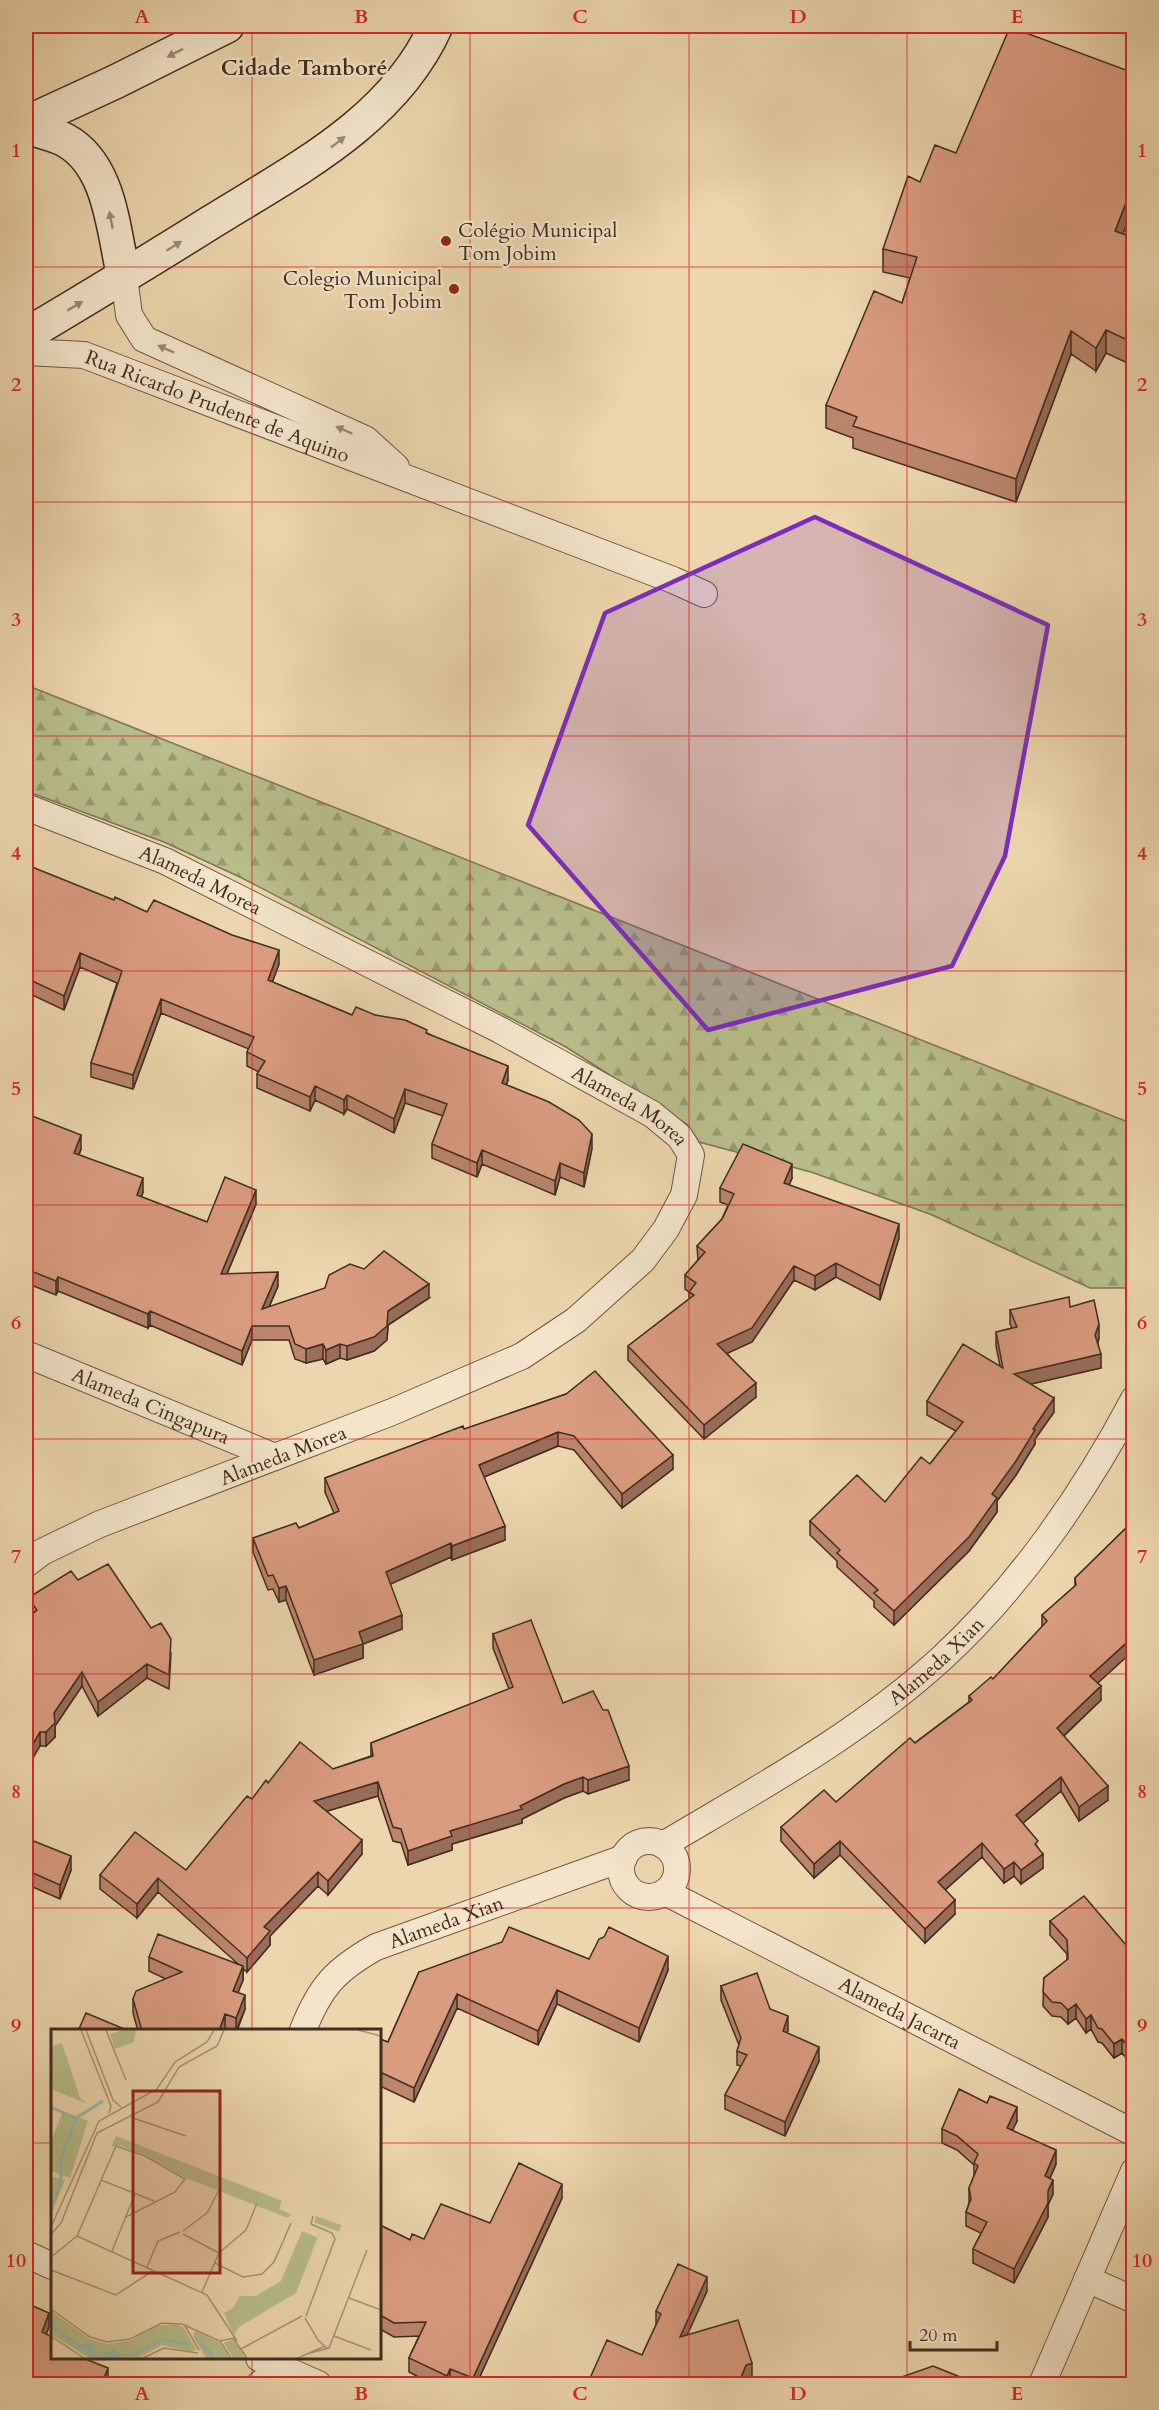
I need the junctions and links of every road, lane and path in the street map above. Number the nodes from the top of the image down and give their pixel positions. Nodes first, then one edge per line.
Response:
1 (226, 26) edge
2 (436, 26) edge
3 (26, 125) edge
4 (124, 277) junction
5 (26, 335) edge
6 (26, 352) edge
7 (407, 477) junction
8 (704, 594) dead end
9 (26, 807) edge
10 (26, 1354) edge
11 (1134, 1399) edge
12 (275, 1457) junction
13 (26, 1564) edge
14 (663, 1845) junction
15 (624, 1858) junction
16 (665, 1892) junction
17 (304, 2029) edge
18 (1134, 2133) edge
19 (1134, 2171) edge
20 (26, 2254) edge
21 (51, 2266) edge
22 (1087, 2279) junction
23 (1134, 2300) edge
24 (270, 2363) edge
25 (260, 2385) edge
26 (318, 2385) edge
27 (1042, 2385) edge

1 -> 3 main road
4 -> 2 main road
4 -> 3 main road
5 -> 4 main road
7 -> 4 street, Rua Ricardo Prudente de Aquino
6 - 7 street, Rua Ricardo Prudente de Aquino
7 - 8 street, Rua Ricardo Prudente de Aquino
9 - 12 street, Alameda Morea
10 - 12 street, Alameda Cingapura
11 - 14 street, Alameda Xian
12 - 13 street, Alameda Morea
14 - 15 street
14 - 16 street
15 - 16 street
15 - 17 street, Alameda Xian
16 - 18 street, Alameda Jacarta
19 - 22 street
20 - 21 street
22 - 23 street
22 - 27 street
24 - 25 street
24 - 26 street

